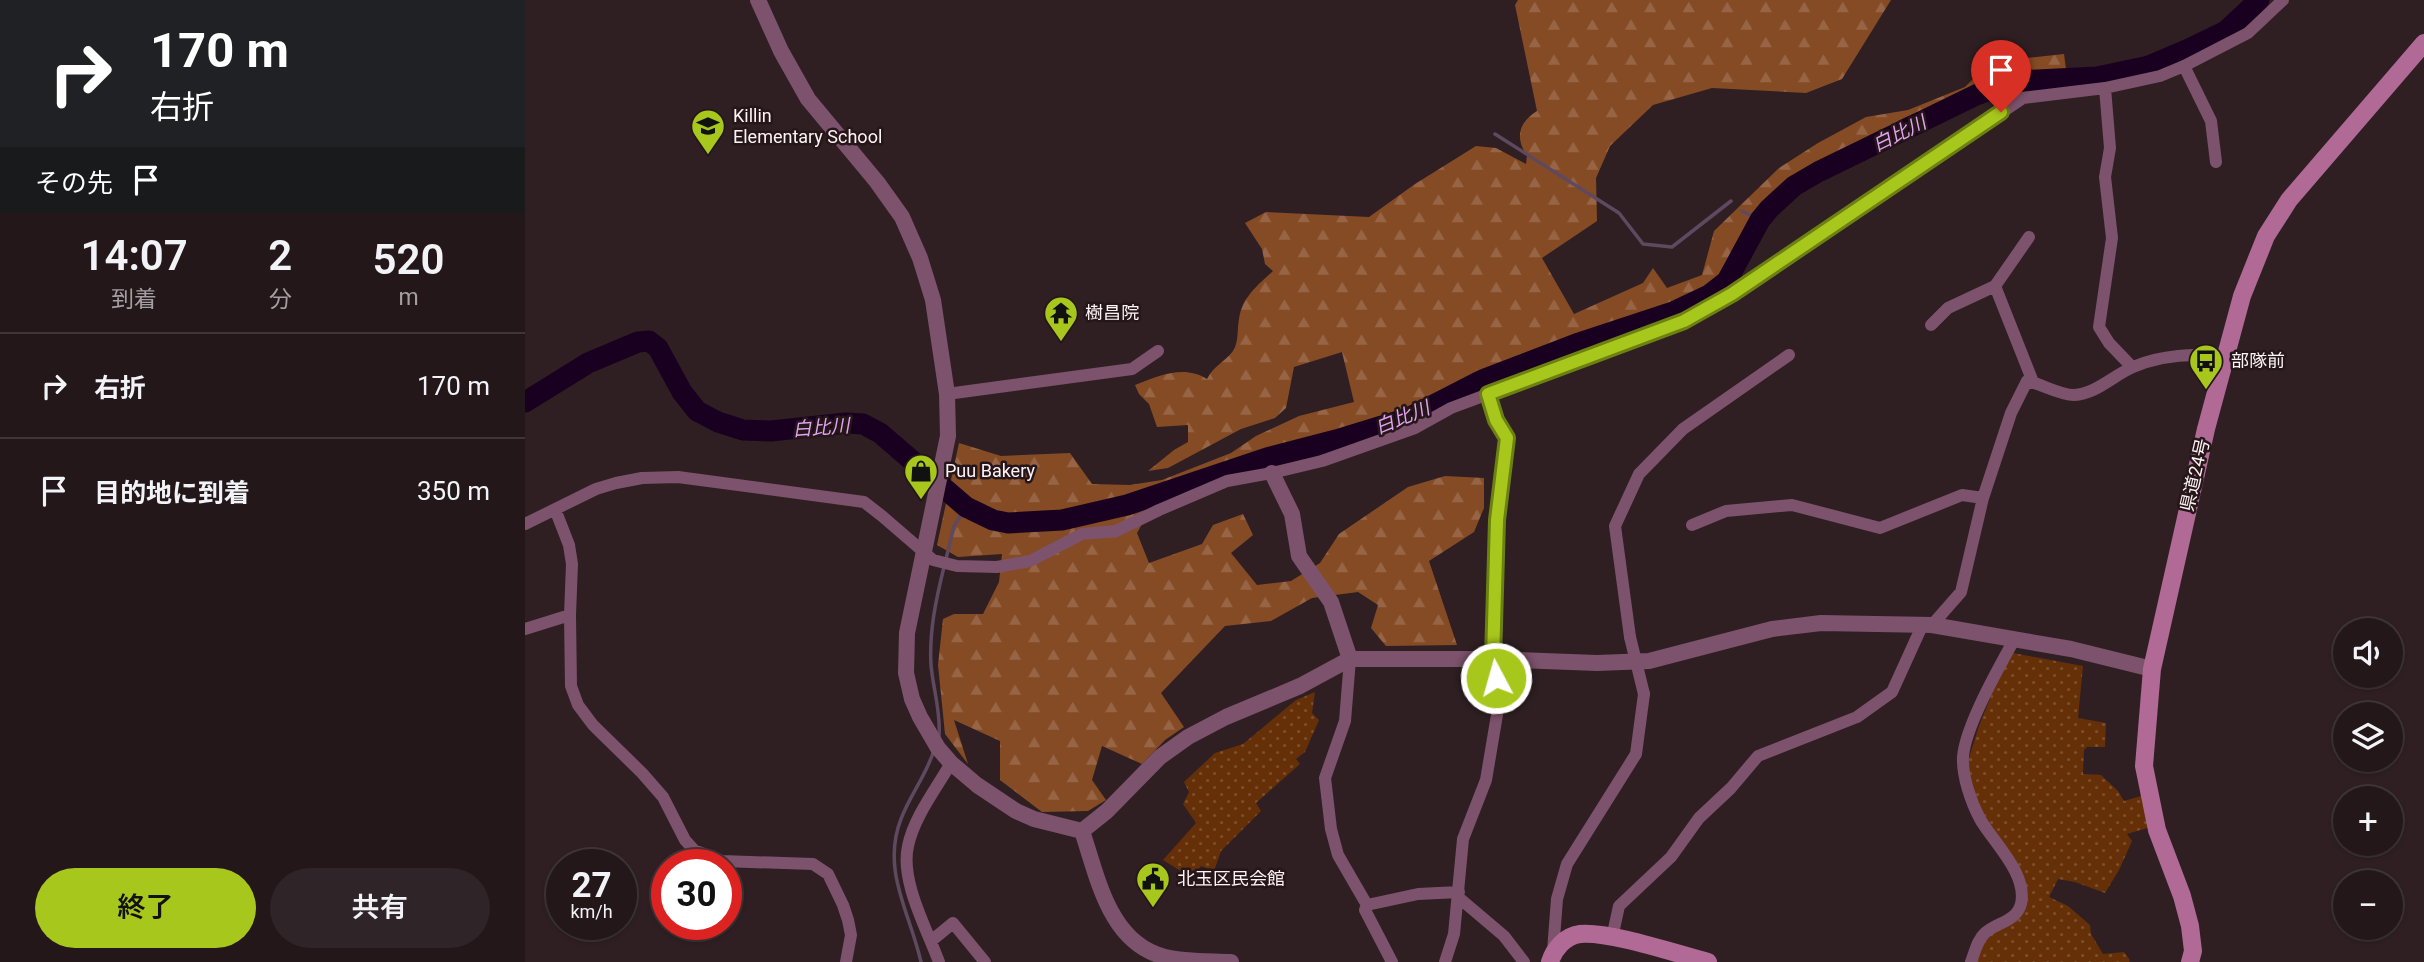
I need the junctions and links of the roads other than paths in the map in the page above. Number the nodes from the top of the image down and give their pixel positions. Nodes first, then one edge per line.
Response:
1 (758, 0) edge
2 (2283, 0) edge
3 (2424, 43) edge
4 (2184, 66) junction
5 (2105, 88) junction
6 (2216, 162) dead end
7 (2029, 237) dead end
8 (1995, 286) junction
9 (1931, 325) dead end
10 (1158, 351) dead end
11 (1789, 355) dead end
12 (2225, 356) junction
13 (2132, 367) junction
14 (2033, 382) junction
15 (947, 394) junction
16 (1488, 394) junction
17 (1272, 473) junction
18 (1983, 498) junction
19 (555, 509) junction
20 (525, 524) edge
21 (1692, 525) dead end
22 (929, 556) junction
23 (570, 615) junction
24 (1927, 626) junction
25 (525, 629) edge
26 (2014, 640) junction
27 (1350, 659) junction
28 (1493, 659) junction
29 (2152, 669) junction
30 (948, 760) junction
31 (1082, 831) junction
32 (1458, 895) junction
33 (1367, 905) junction
34 (1612, 938) junction
35 (931, 941) junction
36 (1552, 957) edge
37 (846, 962) edge
38 (939, 962) edge
39 (985, 962) edge
40 (1231, 962) edge
41 (1392, 962) edge
42 (1445, 962) edge
43 (1524, 962) edge
44 (1708, 962) edge
45 (1971, 962) edge
46 (2190, 962) edge

1 - 15 street
2 - 4 street
3 - 12 main road, 県道24号
4 - 5 street
4 - 6 street
5 - 13 street
5 - 16 street
7 - 8 street
8 - 9 street
8 - 14 street
10 - 15 street
11 - 36 street, bridge
12 - 13 street
12 - 29 main road, 県道24号
13 - 14 street
14 - 18 street
15 - 22 street
16 - 17 street
16 - 28 street
17 - 22 street
17 - 27 street
18 - 21 street
18 - 24 street
19 - 20 street
19 - 22 street
19 - 23 street
22 - 30 street
23 - 25 street
23 - 37 street
24 - 26 street
24 - 28 street
24 - 34 street
26 - 29 street
26 - 45 street
27 - 28 street
27 - 31 street
27 - 33 street
28 - 32 street
29 - 46 main road, 県道24号
30 - 31 street
30 - 35 street
31 - 40 street
32 - 33 street
32 - 42 street
32 - 43 street
33 - 41 street
34 - 36 main road
34 - 44 main road
35 - 38 street
35 - 39 street

